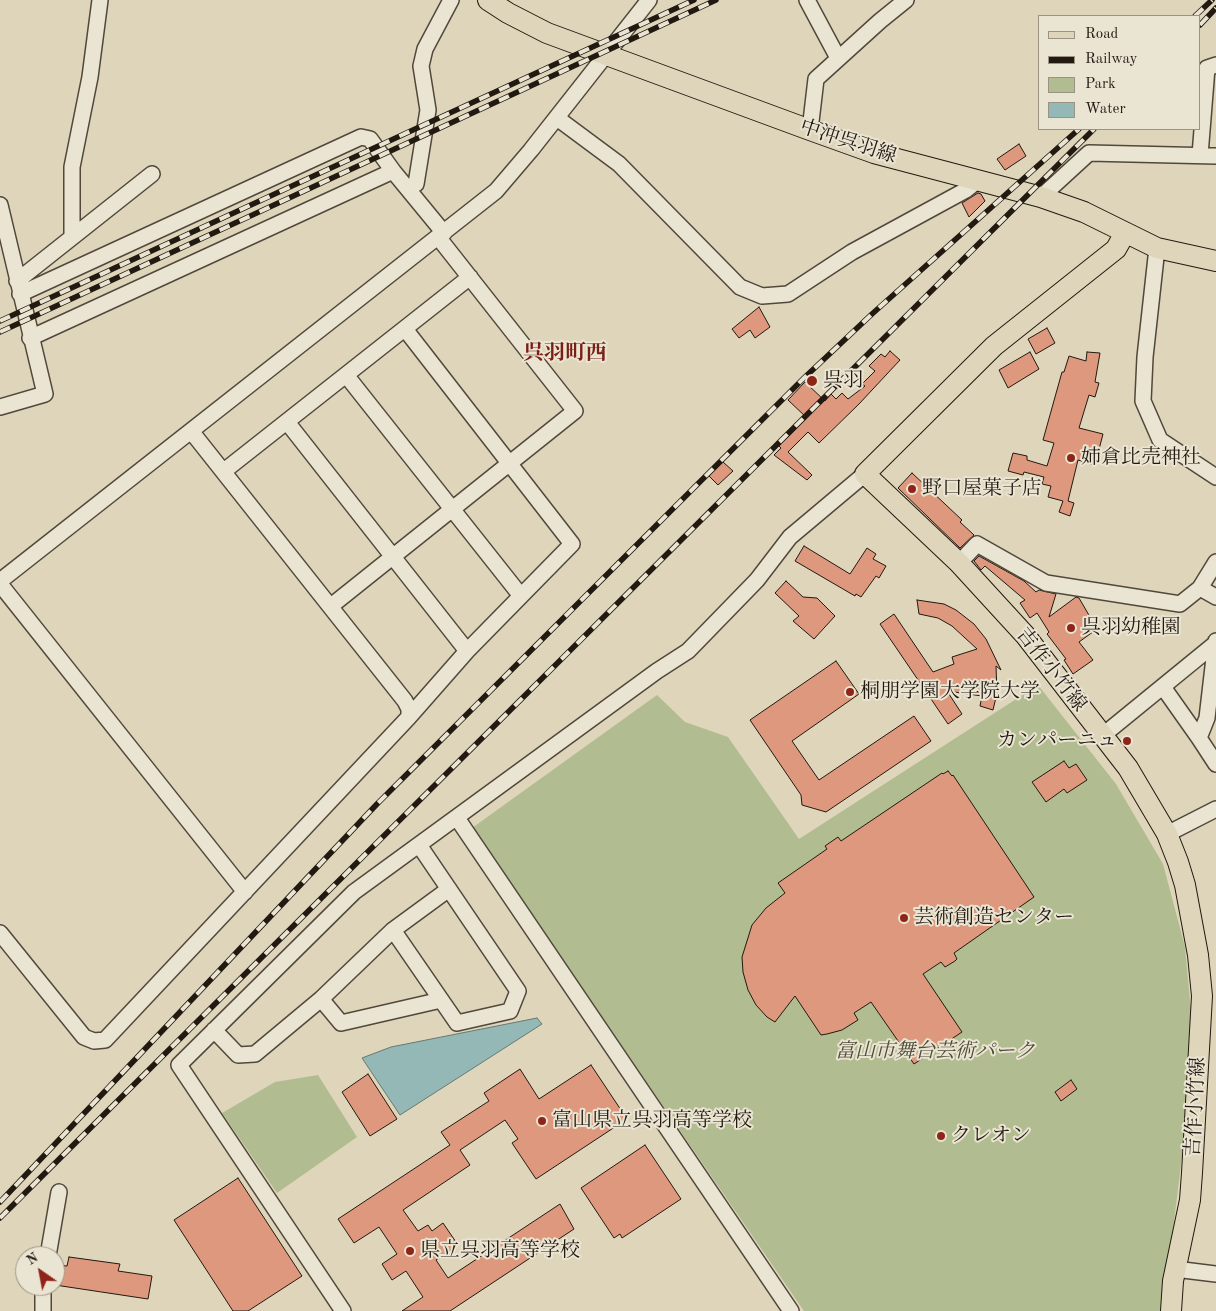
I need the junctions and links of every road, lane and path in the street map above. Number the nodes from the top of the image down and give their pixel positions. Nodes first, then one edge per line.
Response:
1 (100, 0) edge
2 (451, 0) edge
3 (488, 0) edge
4 (649, 0) edge
5 (807, 0) edge
6 (906, 0) edge
7 (604, 55) junction
8 (838, 58) junction
9 (1216, 65) edge
10 (556, 118) junction
11 (810, 130) junction
12 (1200, 155) junction
13 (1216, 156) edge
14 (393, 170) junction
15 (152, 174) dead end
16 (977, 181) junction
17 (416, 184) dead end
18 (1041, 197) junction
19 (0, 205) edge
20 (1125, 233) junction
21 (441, 235) junction
22 (72, 236) junction
23 (1157, 248) junction
24 (1216, 261) edge
25 (470, 277) junction
26 (19, 288) junction
27 (405, 329) junction
28 (30, 338) junction
29 (346, 375) junction
30 (0, 407) edge
31 (287, 422) junction
32 (191, 431) junction
33 (510, 464) junction
34 (224, 472) junction
35 (866, 474) junction
36 (1216, 477) edge
37 (451, 510) junction
38 (392, 557) junction
39 (1216, 562) edge
40 (959, 563) junction
41 (0, 582) edge
42 (1200, 588) junction
43 (521, 596) junction
44 (1216, 597) edge
45 (331, 606) junction
46 (1216, 642) edge
47 (467, 651) junction
48 (1163, 687) junction
49 (409, 717) junction
50 (1102, 736) junction
51 (1199, 738) junction
52 (1216, 764) edge
53 (1216, 809) edge
54 (457, 818) junction
55 (1167, 834) junction
56 (419, 845) junction
57 (449, 889) junction
58 (245, 892) junction
59 (393, 930) junction
60 (0, 933) edge
61 (1209, 997) edge
62 (321, 999) junction
63 (441, 1000) junction
64 (214, 1030) junction
65 (59, 1192) dead end
66 (50, 1246) edge
67 (1175, 1269) junction
68 (1216, 1274) edge
69 (43, 1296) edge
70 (43, 1311) edge
71 (343, 1311) edge
72 (790, 1311) edge
73 (1171, 1311) edge

1 - 22 street
2 - 17 street
3 - 7 main road, 中沖呉羽線
4 - 7 street
5 - 8 street
6 - 8 street
7 - 10 street
7 - 11 main road, 中沖呉羽線
8 - 11 street
9 - 12 street
10 - 16 street
10 - 21 street
11 - 16 main road, 中沖呉羽線
12 - 13 street
12 - 18 street
14 - 21 street
14 - 26 street
14 - 28 street
15 - 22 street
16 - 18 main road, 中沖呉羽線
18 - 20 main road, 中沖呉羽線
19 - 26 street
20 - 23 main road, 中沖呉羽線
20 - 35 main road
21 - 25 street
21 - 32 street
22 - 26 street
23 - 24 main road, 中沖呉羽線
23 - 36 street
25 - 27 street
25 - 33 street
26 - 28 street
27 - 29 street
27 - 33 street
28 - 30 street
29 - 31 street
29 - 37 street
31 - 34 street
31 - 38 street
32 - 34 street
32 - 41 street
33 - 37 street
33 - 43 street
34 - 45 street
35 - 40 main road, 吉作小竹線
35 - 54 street
37 - 38 street
37 - 43 street
38 - 45 street
38 - 47 street
39 - 42 street
40 - 42 street
40 - 50 main road, 吉作小竹線
41 - 58 street
42 - 44 street
43 - 47 street
45 - 49 street
46 - 48 street
46 - 51 street
47 - 49 street
48 - 50 street
48 - 51 street
49 - 58 street
50 - 55 main road, 吉作小竹線
51 - 52 street
53 - 55 street
54 - 56 street
54 - 72 street
55 - 61 main road, 吉作小竹線
56 - 57 street
56 - 64 street
57 - 59 street
57 - 63 street
58 - 60 street
59 - 62 street
59 - 63 street
61 - 67 main road, 吉作小竹線
62 - 63 street
62 - 64 street
64 - 71 street
65 - 66 street
67 - 68 street
67 - 73 main road, 吉作小竹線
69 - 70 street

